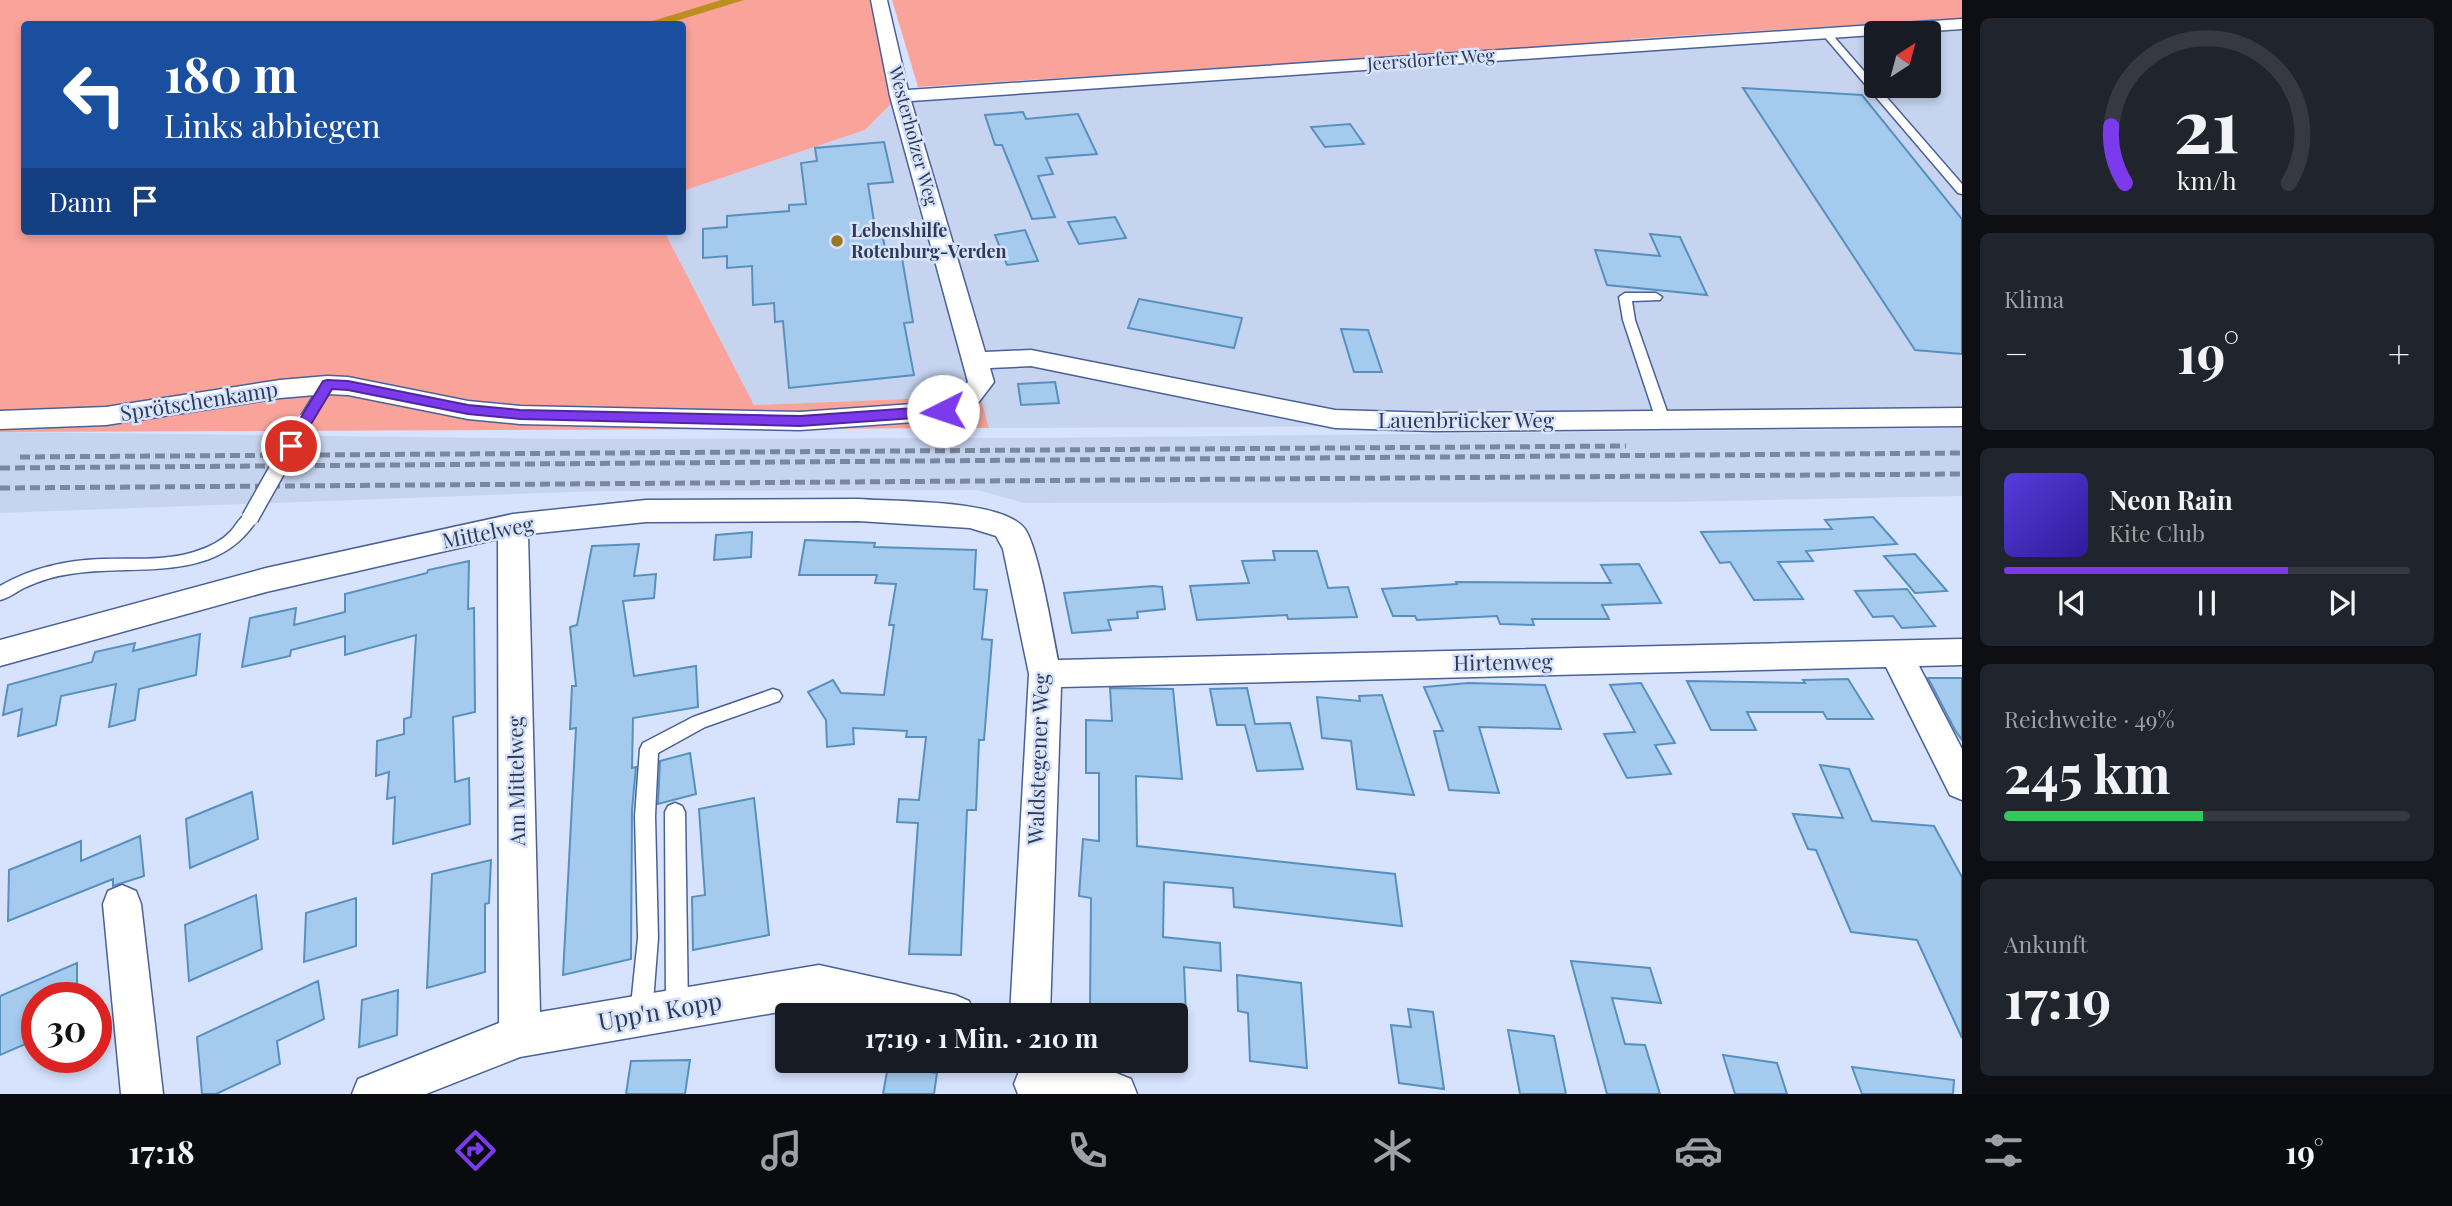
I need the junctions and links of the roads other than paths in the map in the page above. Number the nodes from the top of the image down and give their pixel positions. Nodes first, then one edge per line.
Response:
1 (879, 0) edge
2 (1962, 24) edge
3 (1826, 33) junction
4 (900, 96) junction
5 (1962, 191) edge
6 (1656, 297) dead end
7 (976, 360) junction
8 (327, 385) junction
9 (977, 392) joint
10 (1962, 417) edge
11 (0, 420) edge
12 (1663, 421) junction
13 (989, 520) joint
14 (513, 526) junction
15 (0, 594) edge
16 (1962, 652) edge
17 (0, 653) edge
18 (1896, 654) junction
19 (1045, 674) junction
20 (773, 696) dead end
21 (1962, 784) edge
22 (675, 812) dead end
23 (122, 904) dead end
24 (901, 1003) edge
25 (1031, 1003) edge
26 (659, 1012) junction
27 (520, 1036) junction
28 (1034, 1079) edge
29 (142, 1094) edge
30 (373, 1094) edge
31 (1116, 1094) edge

1 - 4 street, Westerholzer Weg
2 - 3 street, Jeersdorfer Weg
3 - 4 street, Jeersdorfer Weg
3 - 5 lane
4 - 7 street, Westerholzer Weg
6 - 12 lane
7 - 9 street, Westerholzer Weg
7 - 12 street, Lauenbrücker Weg
8 - 9 street, Sprötschenkamp
8 - 11 street, Sprötschenkamp
8 - 15 lane, bridge
10 - 12 street, Lauenbrücker Weg
13 - 14 street, Mittelweg
13 - 19 street, Waldstegener Weg
14 - 17 street, Mittelweg
14 - 27 street, Am Mittelweg
16 - 18 street, Hirtenweg
18 - 19 street, Hirtenweg
18 - 21 street
19 - 25 street, Waldstegener Weg
20 - 26 lane
22 - 26 lane
23 - 29 street
24 - 26 street, Upp'n Kopp
26 - 27 street, Upp'n Kopp
27 - 30 street, Upp'n Kopp
28 - 31 street

